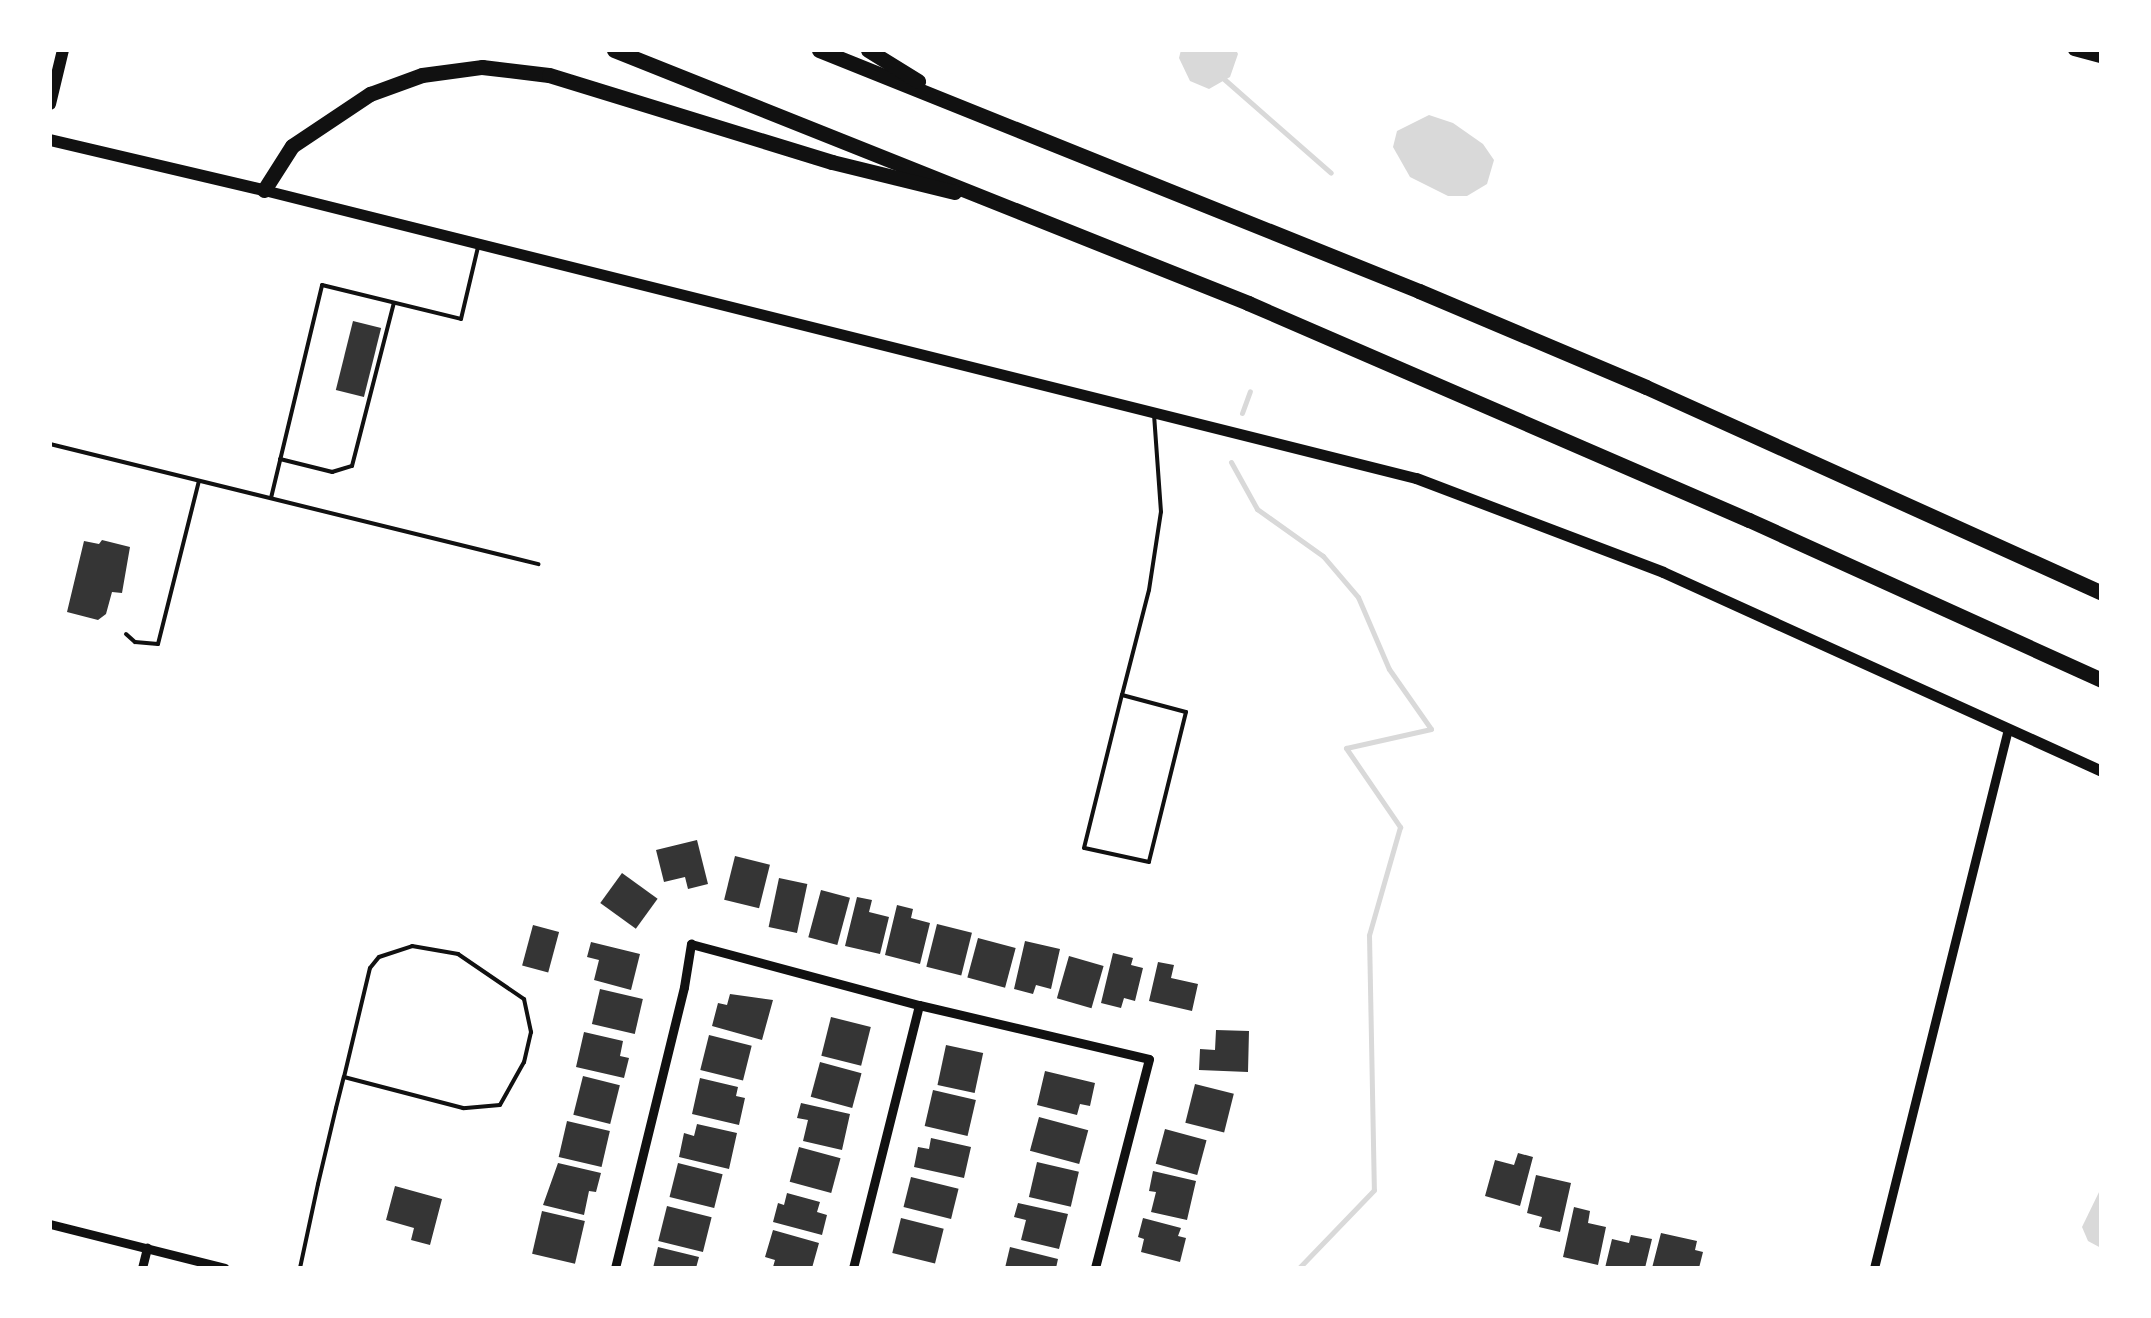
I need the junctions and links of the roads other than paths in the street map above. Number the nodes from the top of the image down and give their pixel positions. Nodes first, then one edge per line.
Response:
1 (63, 50) edge
2 (614, 50) edge
3 (818, 50) edge
4 (868, 50) edge
5 (2074, 50) edge
6 (2101, 57) edge
7 (951, 101) junction
8 (50, 104) edge
9 (50, 140) edge
10 (264, 190) junction
11 (1012, 207) junction
12 (479, 242) junction
13 (394, 302) junction
14 (1153, 410) junction
15 (50, 444) edge
16 (280, 460) junction
17 (199, 481) junction
18 (271, 498) junction
19 (538, 564) dead end
20 (2101, 592) edge
21 (126, 634) dead end
22 (2101, 680) edge
23 (1122, 695) junction
24 (2008, 729) junction
25 (2101, 772) edge
26 (919, 1005) junction
27 (344, 1076) junction
28 (50, 1224) edge
29 (147, 1248) junction
30 (142, 1268) edge
31 (226, 1268) edge
32 (300, 1268) edge
33 (615, 1268) edge
34 (853, 1268) edge
35 (1094, 1268) edge
36 (1874, 1268) edge

1 - 8 main road
2 - 11 highway
3 - 7 highway
4 - 7 highway
5 - 6 main road
7 - 20 highway
9 - 10 main road
10 - 11 highway
10 - 12 street
11 - 22 highway
12 - 13 lane
12 - 14 street
13 - 16 lane
13 - 16 lane
14 - 23 lane
14 - 24 street
15 - 17 lane
16 - 18 lane
17 - 18 lane
17 - 21 lane
18 - 19 lane
23 - 23 lane
24 - 25 street
24 - 36 street
26 - 33 street
26 - 34 street
26 - 35 street
27 - 27 lane
27 - 32 lane
28 - 29 street
29 - 30 street
29 - 31 street

